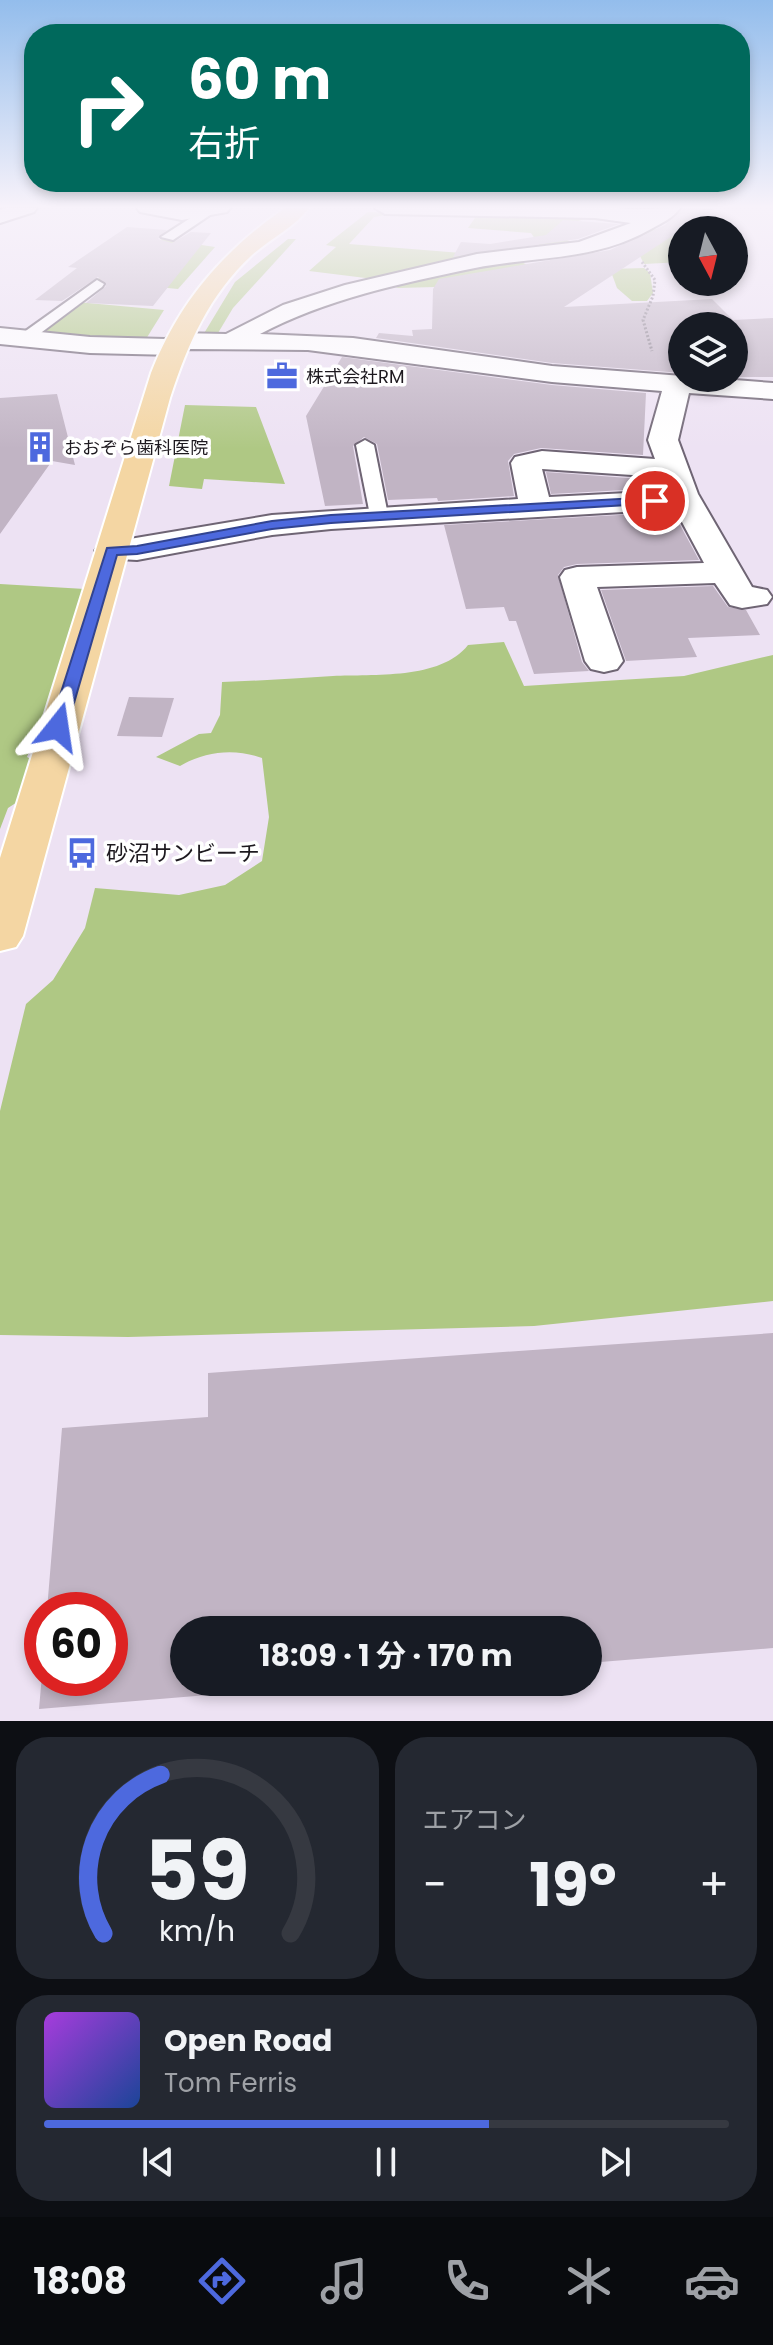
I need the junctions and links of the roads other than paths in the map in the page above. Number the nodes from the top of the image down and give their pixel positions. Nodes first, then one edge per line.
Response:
1 (90, 288) edge
2 (210, 288) edge
3 (370, 288) edge
4 (10, 341) edge
5 (228, 341) junction
6 (176, 344) junction
7 (668, 384) edge
8 (748, 389) edge
9 (773, 391) edge
10 (675, 392) edge
11 (365, 445) dead end
12 (674, 469) junction
13 (685, 499) junction
14 (535, 507) junction
15 (379, 515) junction
16 (112, 551) junction
17 (726, 572) junction
18 (755, 597) dead end
19 (604, 661) dead end
20 (0, 936) edge

1 - 4 lane
2 - 6 main road
3 - 5 street
4 - 6 street
5 - 6 street
5 - 7 street
6 - 16 main road
8 - 9 street
10 - 12 street
11 - 15 lane
12 - 13 street
12 - 14 street
13 - 14 street
13 - 17 street
14 - 15 street
15 - 16 street
16 - 20 main road
17 - 18 street
17 - 19 street

